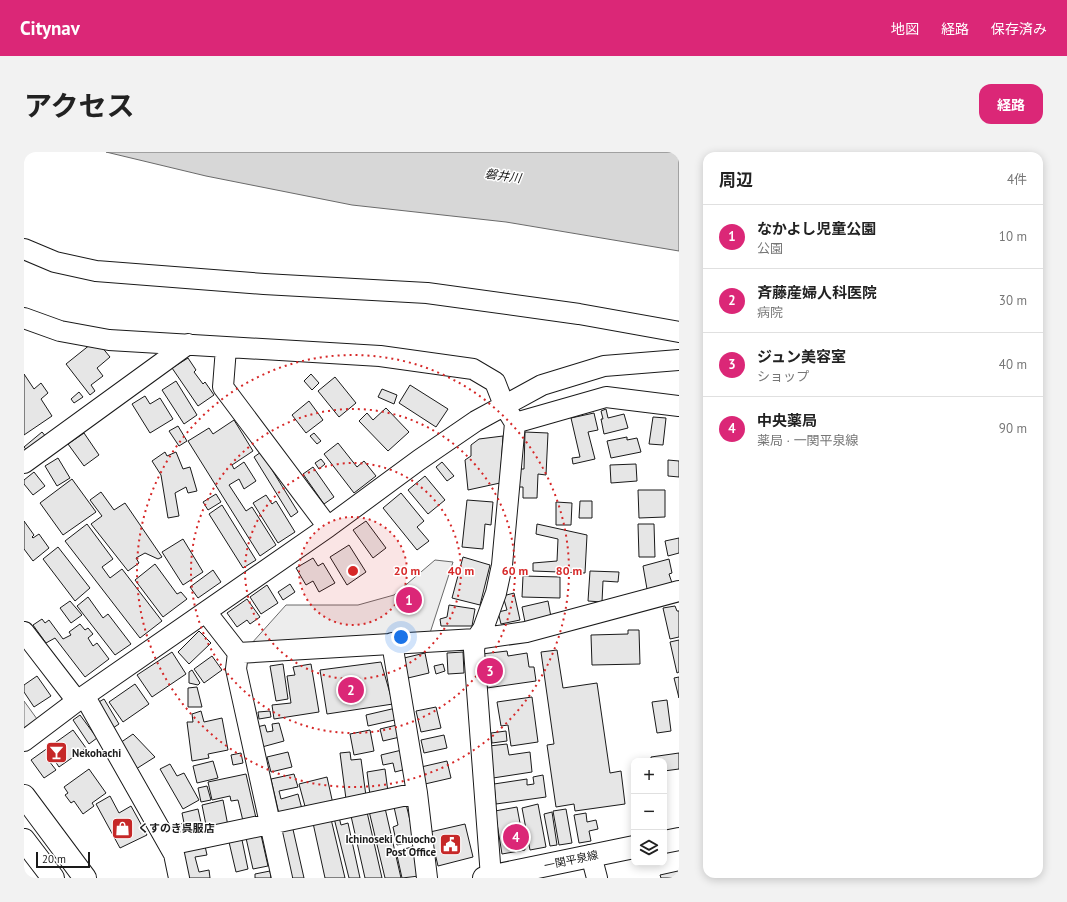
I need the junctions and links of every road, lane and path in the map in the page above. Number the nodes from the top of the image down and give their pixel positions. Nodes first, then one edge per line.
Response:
1 (24, 250) edge
2 (24, 318) edge
3 (679, 332) edge
4 (188, 344) junction
5 (226, 348) junction
6 (679, 360) edge
7 (504, 405) junction
8 (679, 406) edge
9 (515, 423) junction
10 (24, 462) edge
11 (328, 527) junction
12 (679, 591) edge
13 (206, 612) junction
14 (24, 632) edge
15 (476, 639) junction
16 (392, 643) junction
17 (238, 653) junction
18 (81, 699) junction
19 (24, 741) edge
20 (417, 793) junction
21 (24, 796) edge
22 (270, 824) junction
23 (679, 839) edge
24 (24, 840) edge
25 (667, 841) edge
26 (169, 845) junction
27 (631, 848) edge
28 (592, 855) junction
29 (488, 877) edge
30 (53, 878) edge
31 (85, 878) edge
32 (180, 878) edge
33 (282, 878) edge
34 (427, 878) edge
35 (597, 878) edge

1 - 3 street
2 - 4 street
4 - 5 street
4 - 10 street
5 - 7 street
5 - 11 street
6 - 7 street
7 - 9 street
7 - 11 street
8 - 9 street
9 - 15 street
11 - 13 street
12 - 15 street
13 - 17 street
13 - 18 street
14 - 18 street
15 - 16 street
15 - 29 street
16 - 17 street
16 - 20 street
17 - 22 street
18 - 19 street
18 - 26 street
20 - 22 street
20 - 34 street
21 - 31 main road
22 - 26 street
22 - 33 street
23 - 25 main road
24 - 30 main road
26 - 32 street
27 - 28 main road, 一関平泉線
28 - 29 main road, 一関平泉線
28 - 35 street

